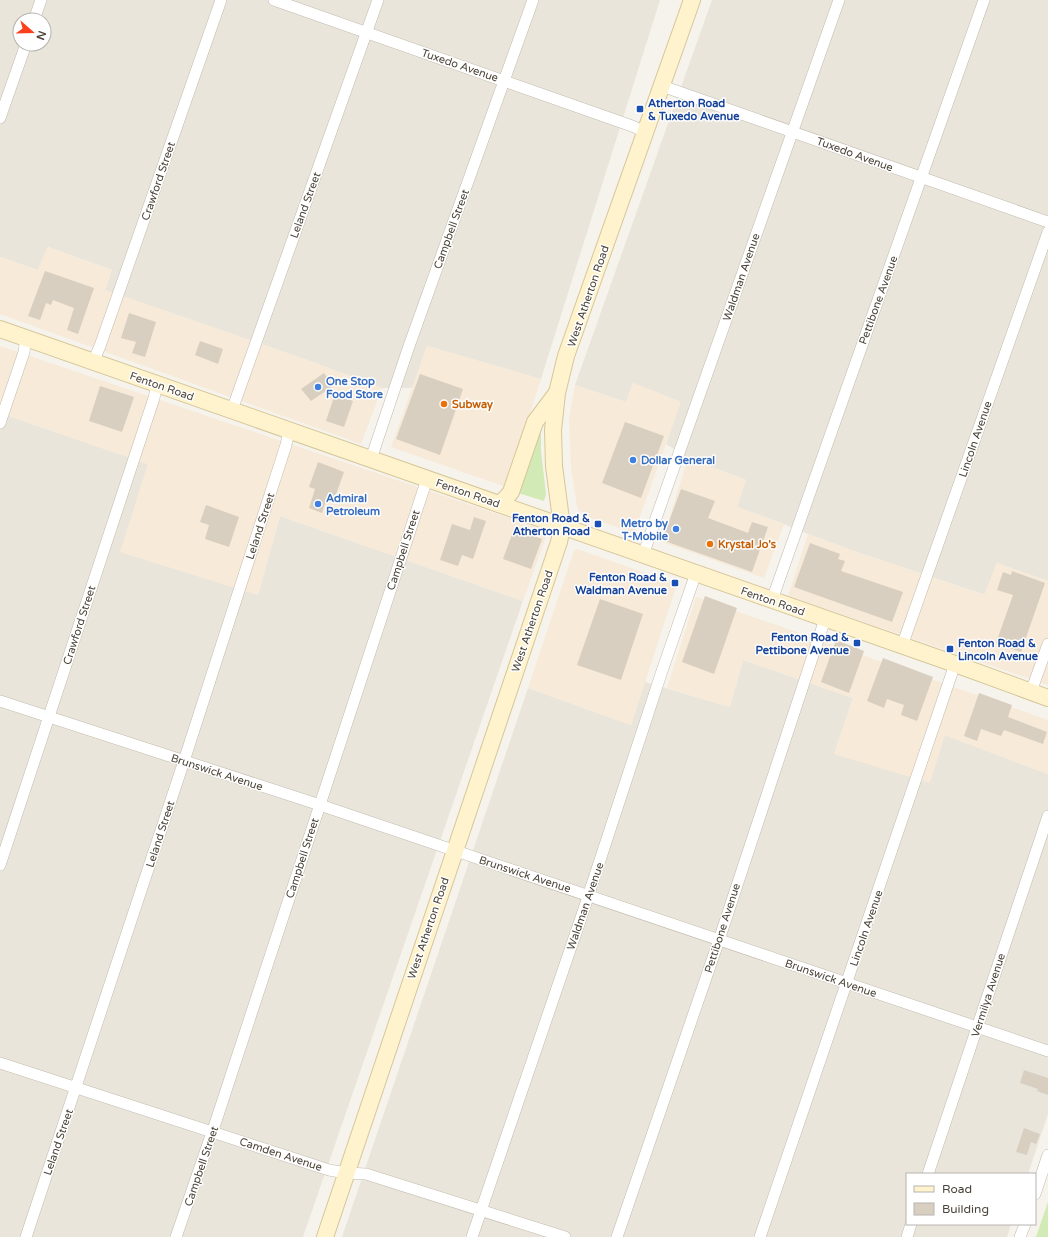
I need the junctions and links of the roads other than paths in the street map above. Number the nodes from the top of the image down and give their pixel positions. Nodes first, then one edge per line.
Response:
1 (42, 0) edge
2 (221, 0) edge
3 (274, 0) edge
4 (378, 0) edge
5 (533, 0) edge
6 (692, 0) edge
7 (839, 0) edge
8 (984, 0) edge
9 (37, 12) edge
10 (366, 32) junction
11 (23, 52) edge
12 (505, 81) junction
13 (662, 86) junction
14 (0, 118) edge
15 (646, 132) junction
16 (792, 132) junction
17 (922, 178) junction
18 (1048, 222) edge
19 (1048, 232) edge
20 (0, 329) edge
21 (26, 338) junction
22 (93, 362) junction
23 (157, 384) junction
24 (556, 393) junction
25 (232, 410) junction
26 (0, 423) edge
27 (289, 430) junction
28 (371, 459) junction
29 (427, 479) junction
30 (499, 504) junction
31 (562, 527) junction
32 (643, 555) junction
33 (696, 573) junction
34 (772, 600) junction
35 (825, 619) junction
36 (1048, 644) edge
37 (902, 646) junction
38 (955, 664) junction
39 (1031, 692) junction
40 (1048, 698) edge
41 (0, 701) edge
42 (49, 717) junction
43 (184, 761) junction
44 (319, 805) junction
45 (1048, 816) edge
46 (454, 851) junction
47 (0, 865) edge
48 (588, 896) junction
49 (719, 940) junction
50 (847, 984) junction
51 (978, 1028) junction
52 (1048, 1051) edge
53 (0, 1063) edge
54 (76, 1088) junction
55 (212, 1132) junction
56 (1048, 1155) edge
57 (346, 1173) junction
58 (928, 1173) edge
59 (1036, 1191) edge
60 (481, 1211) junction
61 (911, 1225) edge
62 (1025, 1225) edge
63 (26, 1237) edge
64 (176, 1237) edge
65 (325, 1237) edge
66 (472, 1237) edge
67 (564, 1237) edge
68 (617, 1237) edge
69 (760, 1237) edge
70 (907, 1237) edge
71 (1020, 1237) edge

1 - 9 street
2 - 22 street, Crawford Street
3 - 10 street, Tuxedo Avenue
4 - 10 street, Leland Street
5 - 12 street, Campbell Street
6 - 13 street, West Atherton Road
7 - 16 street, Waldman Avenue
8 - 17 street, Pettibone Avenue
10 - 12 street, Tuxedo Avenue
10 - 25 street, Leland Street
11 - 14 street
12 - 15 street, Tuxedo Avenue
12 - 28 street, Campbell Street
13 - 15 street, West Atherton Road
13 - 16 street, Tuxedo Avenue
15 - 24 street, West Atherton Road
16 - 17 street, Tuxedo Avenue
16 - 32 street, Waldman Avenue
17 - 18 street, Tuxedo Avenue
17 - 34 street, Pettibone Avenue
19 - 37 street, Lincoln Avenue
20 - 21 street, Fenton Road
21 - 22 street, Fenton Road
21 - 26 street
22 - 23 street, Fenton Road
23 - 25 street, Fenton Road
23 - 42 street, Crawford Street
24 - 30 street
24 - 31 street, West Atherton Road
25 - 27 street, Fenton Road
27 - 28 street, Fenton Road
27 - 43 street, Leland Street
28 - 29 street, Fenton Road
29 - 30 street, Fenton Road
29 - 44 street, Campbell Street
30 - 31 street, Fenton Road
31 - 32 street, Fenton Road
31 - 46 street, West Atherton Road
32 - 33 street, Fenton Road
33 - 34 street, Fenton Road
33 - 48 street, Waldman Avenue
34 - 35 street, Fenton Road
35 - 37 street, Fenton Road
35 - 49 street, Pettibone Avenue
36 - 39 street
37 - 38 street, Fenton Road
38 - 39 street, Fenton Road
38 - 50 street, Lincoln Avenue
39 - 40 street, Fenton Road
41 - 42 street, Brunswick Avenue
42 - 43 street, Brunswick Avenue
42 - 47 street, Crawford Street
43 - 44 street, Brunswick Avenue
43 - 54 street, Leland Street
44 - 46 street, Brunswick Avenue
44 - 55 street, Campbell Street
45 - 51 street, Vermilya Avenue
46 - 48 street, Brunswick Avenue
46 - 57 street, West Atherton Road
48 - 49 street, Brunswick Avenue
48 - 60 street, Waldman Avenue
49 - 50 street, Brunswick Avenue
49 - 68 street, Pettibone Avenue
50 - 51 street, Brunswick Avenue
50 - 69 street, Lincoln Avenue
51 - 52 street, Brunswick Avenue
51 - 58 street, Vermilya Avenue
53 - 54 street, Camden Avenue
54 - 55 street, Camden Avenue
54 - 63 street, Leland Street
55 - 57 street, Camden Avenue
55 - 64 street, Campbell Street
56 - 59 street
57 - 60 street, Camden Avenue
57 - 65 street, West Atherton Road
60 - 66 street, Waldman Avenue
60 - 67 street, Camden Avenue
61 - 70 street
62 - 71 street

